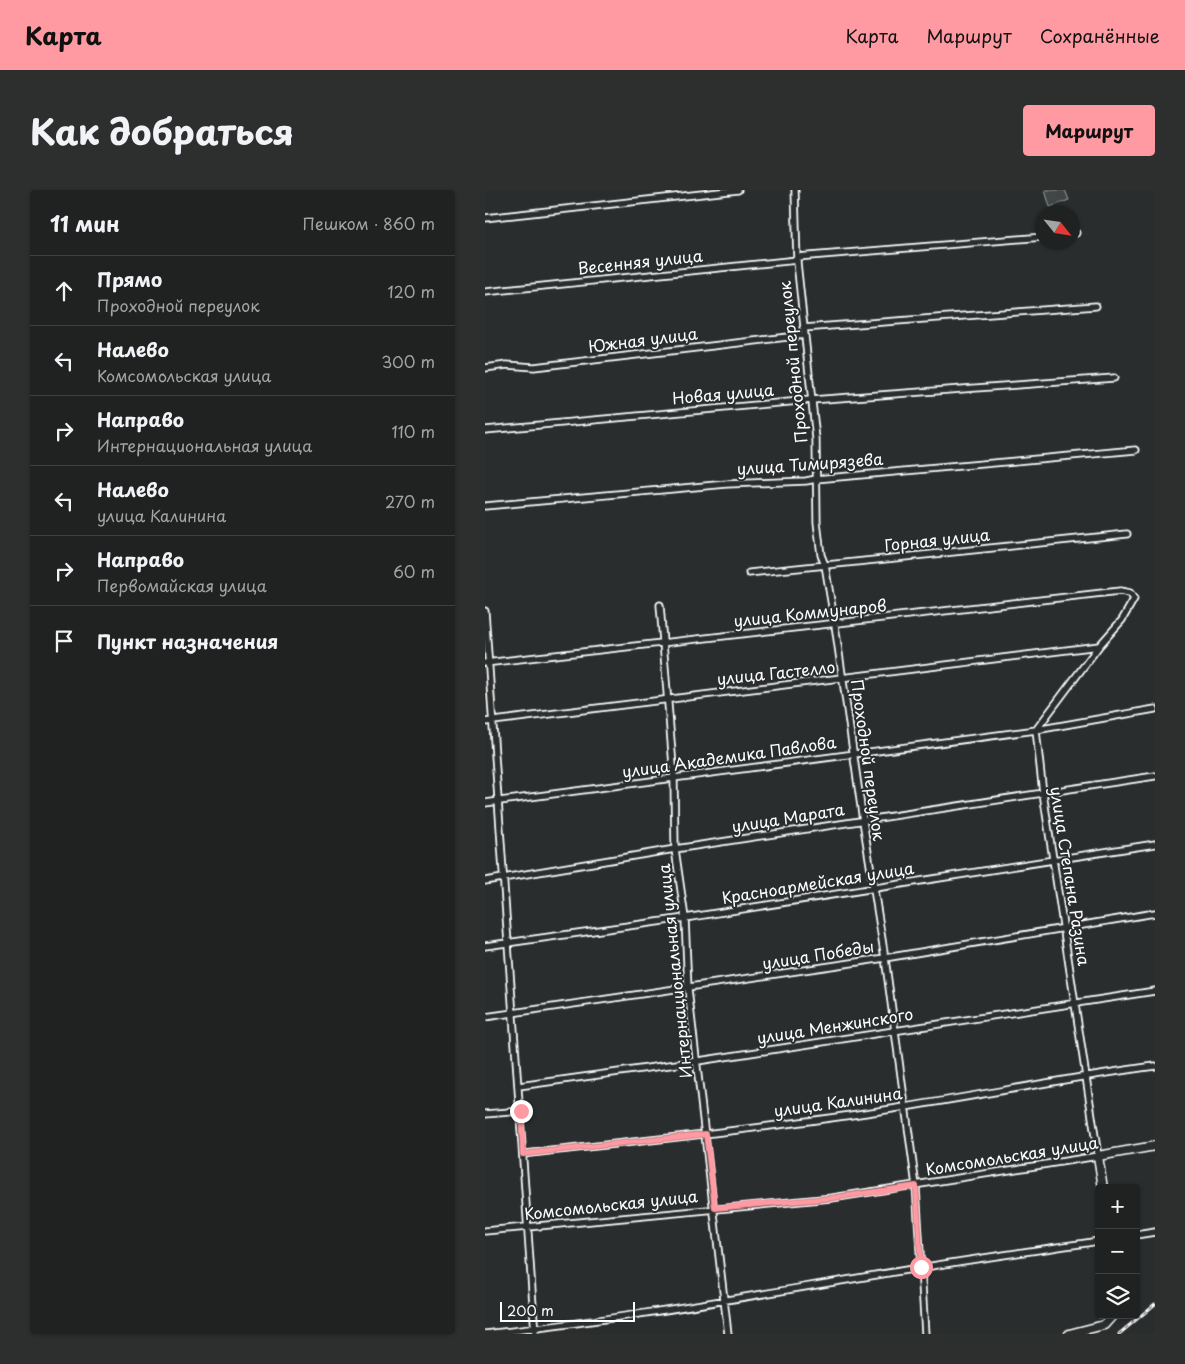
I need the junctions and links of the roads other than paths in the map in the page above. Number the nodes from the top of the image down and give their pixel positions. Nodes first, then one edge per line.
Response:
1 (738, 190) edge
2 (795, 190) edge
3 (485, 218) edge
4 (1035, 237) edge
5 (797, 258) junction
6 (485, 292) edge
7 (1096, 306) dead end
8 (804, 332) junction
9 (485, 368) edge
10 (1114, 378) dead end
11 (811, 400) junction
12 (485, 430) edge
13 (1136, 450) dead end
14 (816, 479) junction
15 (485, 506) edge
16 (1127, 534) dead end
17 (825, 565) junction
18 (749, 573) dead end
19 (660, 604) dead end
20 (485, 611) edge
21 (835, 625) junction
22 (664, 644) junction
23 (1099, 646) junction
24 (486, 663) edge
25 (842, 680) junction
26 (669, 699) junction
27 (1155, 709) edge
28 (488, 721) edge
29 (1036, 730) junction
30 (853, 754) junction
31 (1155, 776) edge
32 (675, 778) junction
33 (1043, 793) junction
34 (497, 802) junction
35 (485, 803) edge
36 (863, 821) junction
37 (1155, 844) edge
38 (675, 849) junction
39 (1053, 861) junction
40 (503, 878) junction
41 (485, 880) edge
42 (873, 888) junction
43 (1155, 913) edge
44 (685, 918) junction
45 (1063, 928) junction
46 (508, 943) junction
47 (485, 946) edge
48 (885, 958) junction
49 (688, 988) junction
50 (1155, 990) edge
51 (1076, 1003) junction
52 (512, 1014) junction
53 (485, 1018) edge
54 (895, 1031) junction
55 (698, 1061) junction
56 (1155, 1066) edge
57 (1087, 1075) junction
58 (519, 1086) junction
59 (905, 1107) junction
60 (521, 1111) junction
61 (485, 1114) edge
62 (706, 1134) junction
63 (1155, 1146) edge
64 (523, 1154) junction
65 (1098, 1156) junction
66 (1102, 1184) edge
67 (916, 1186) junction
68 (715, 1208) junction
69 (528, 1228) junction
70 (485, 1231) edge
71 (1155, 1232) edge
72 (1140, 1234) edge
73 (1095, 1242) edge
74 (921, 1267) junction
75 (724, 1300) junction
76 (1109, 1319) edge
77 (535, 1331) edge
78 (485, 1334) edge
79 (728, 1334) edge
80 (925, 1334) edge
81 (1069, 1334) edge

1 - 3 street
2 - 5 street, Проходной переулок
4 - 5 street, Весенняя улица
5 - 6 street, Весенняя улица
5 - 8 street, Проходной переулок
7 - 8 street, Южная улица
8 - 9 street, Южная улица
8 - 11 street, Проходной переулок
10 - 11 street, Новая улица
11 - 12 street, Новая улица
11 - 14 street, Проходной переулок
13 - 14 street, улица Тимирязева
14 - 15 street, улица Тимирязева
14 - 17 street, Проходной переулок
16 - 17 street, Горная улица
17 - 18 street, Горная улица
17 - 21 street, Проходной переулок
19 - 22 street, Интернациональная улица
20 - 24 street
21 - 22 street, улица Коммунаров
21 - 23 street, улица Коммунаров
21 - 25 street, Проходной переулок
22 - 24 street, улица Коммунаров
22 - 26 street, Интернациональная улица
23 - 25 street, улица Гастелло
23 - 29 street
24 - 28 street
25 - 26 street, улица Гастелло
25 - 30 street, Проходной переулок
26 - 28 street, улица Гастелло
26 - 32 street, Интернациональная улица
27 - 29 street, улица Академика Павлова
28 - 34 street
29 - 30 street, улица Академика Павлова
29 - 33 street, улица Степана Разина
30 - 32 street, улица Академика Павлова
30 - 36 street, Проходной переулок
31 - 33 street, улица Марата
32 - 34 street, улица Академика Павлова
32 - 38 street, Интернациональная улица
33 - 36 street, улица Марата
33 - 39 street, улица Степана Разина
34 - 35 street, улица Академика Павлова
34 - 40 street
36 - 38 street, улица Марата
36 - 42 street, Проходной переулок
37 - 39 street, Красноармейская улица
38 - 40 street, улица Марата
38 - 44 street, Интернациональная улица
39 - 42 street, Красноармейская улица
39 - 45 street, улица Степана Разина
40 - 41 street, улица Марата
40 - 46 street
42 - 44 street, Красноармейская улица
42 - 48 street, Проходной переулок
43 - 45 street, улица Победы
44 - 46 street, Красноармейская улица
44 - 49 street, Интернациональная улица
45 - 48 street, улица Победы
45 - 51 street, улица Степана Разина
46 - 47 street, Красноармейская улица
46 - 52 street
48 - 49 street, улица Победы
48 - 54 street, Проходной переулок
49 - 52 street, улица Победы
49 - 55 street, Интернациональная улица
50 - 51 street, улица Менжинского
51 - 54 street, улица Менжинского
51 - 57 street, улица Степана Разина
52 - 53 street, улица Победы
52 - 58 street
54 - 55 street, улица Менжинского
54 - 59 street, Проходной переулок
55 - 58 street, улица Менжинского
55 - 62 street, Интернациональная улица
56 - 57 street, улица Калинина
57 - 59 street, улица Калинина
57 - 65 street, улица Степана Разина
58 - 60 street
59 - 62 street, улица Калинина
59 - 67 street, Проходной переулок
60 - 61 street
60 - 64 street
62 - 64 street, улица Калинина
62 - 68 street, Интернациональная улица
63 - 65 main road, Комсомольская улица
64 - 69 street
65 - 66 main road, улица Степана Разина
65 - 67 street, Комсомольская улица
67 - 68 street, Комсомольская улица
67 - 74 street, Проходной переулок
68 - 69 street, Комсомольская улица
68 - 75 street, Интернациональная улица
69 - 70 street, Комсомольская улица
69 - 77 street
71 - 72 street
73 - 74 street
74 - 75 street
74 - 80 street, Проходной переулок
75 - 77 street
75 - 79 street, Интернациональная улица
76 - 81 main road
77 - 78 street

